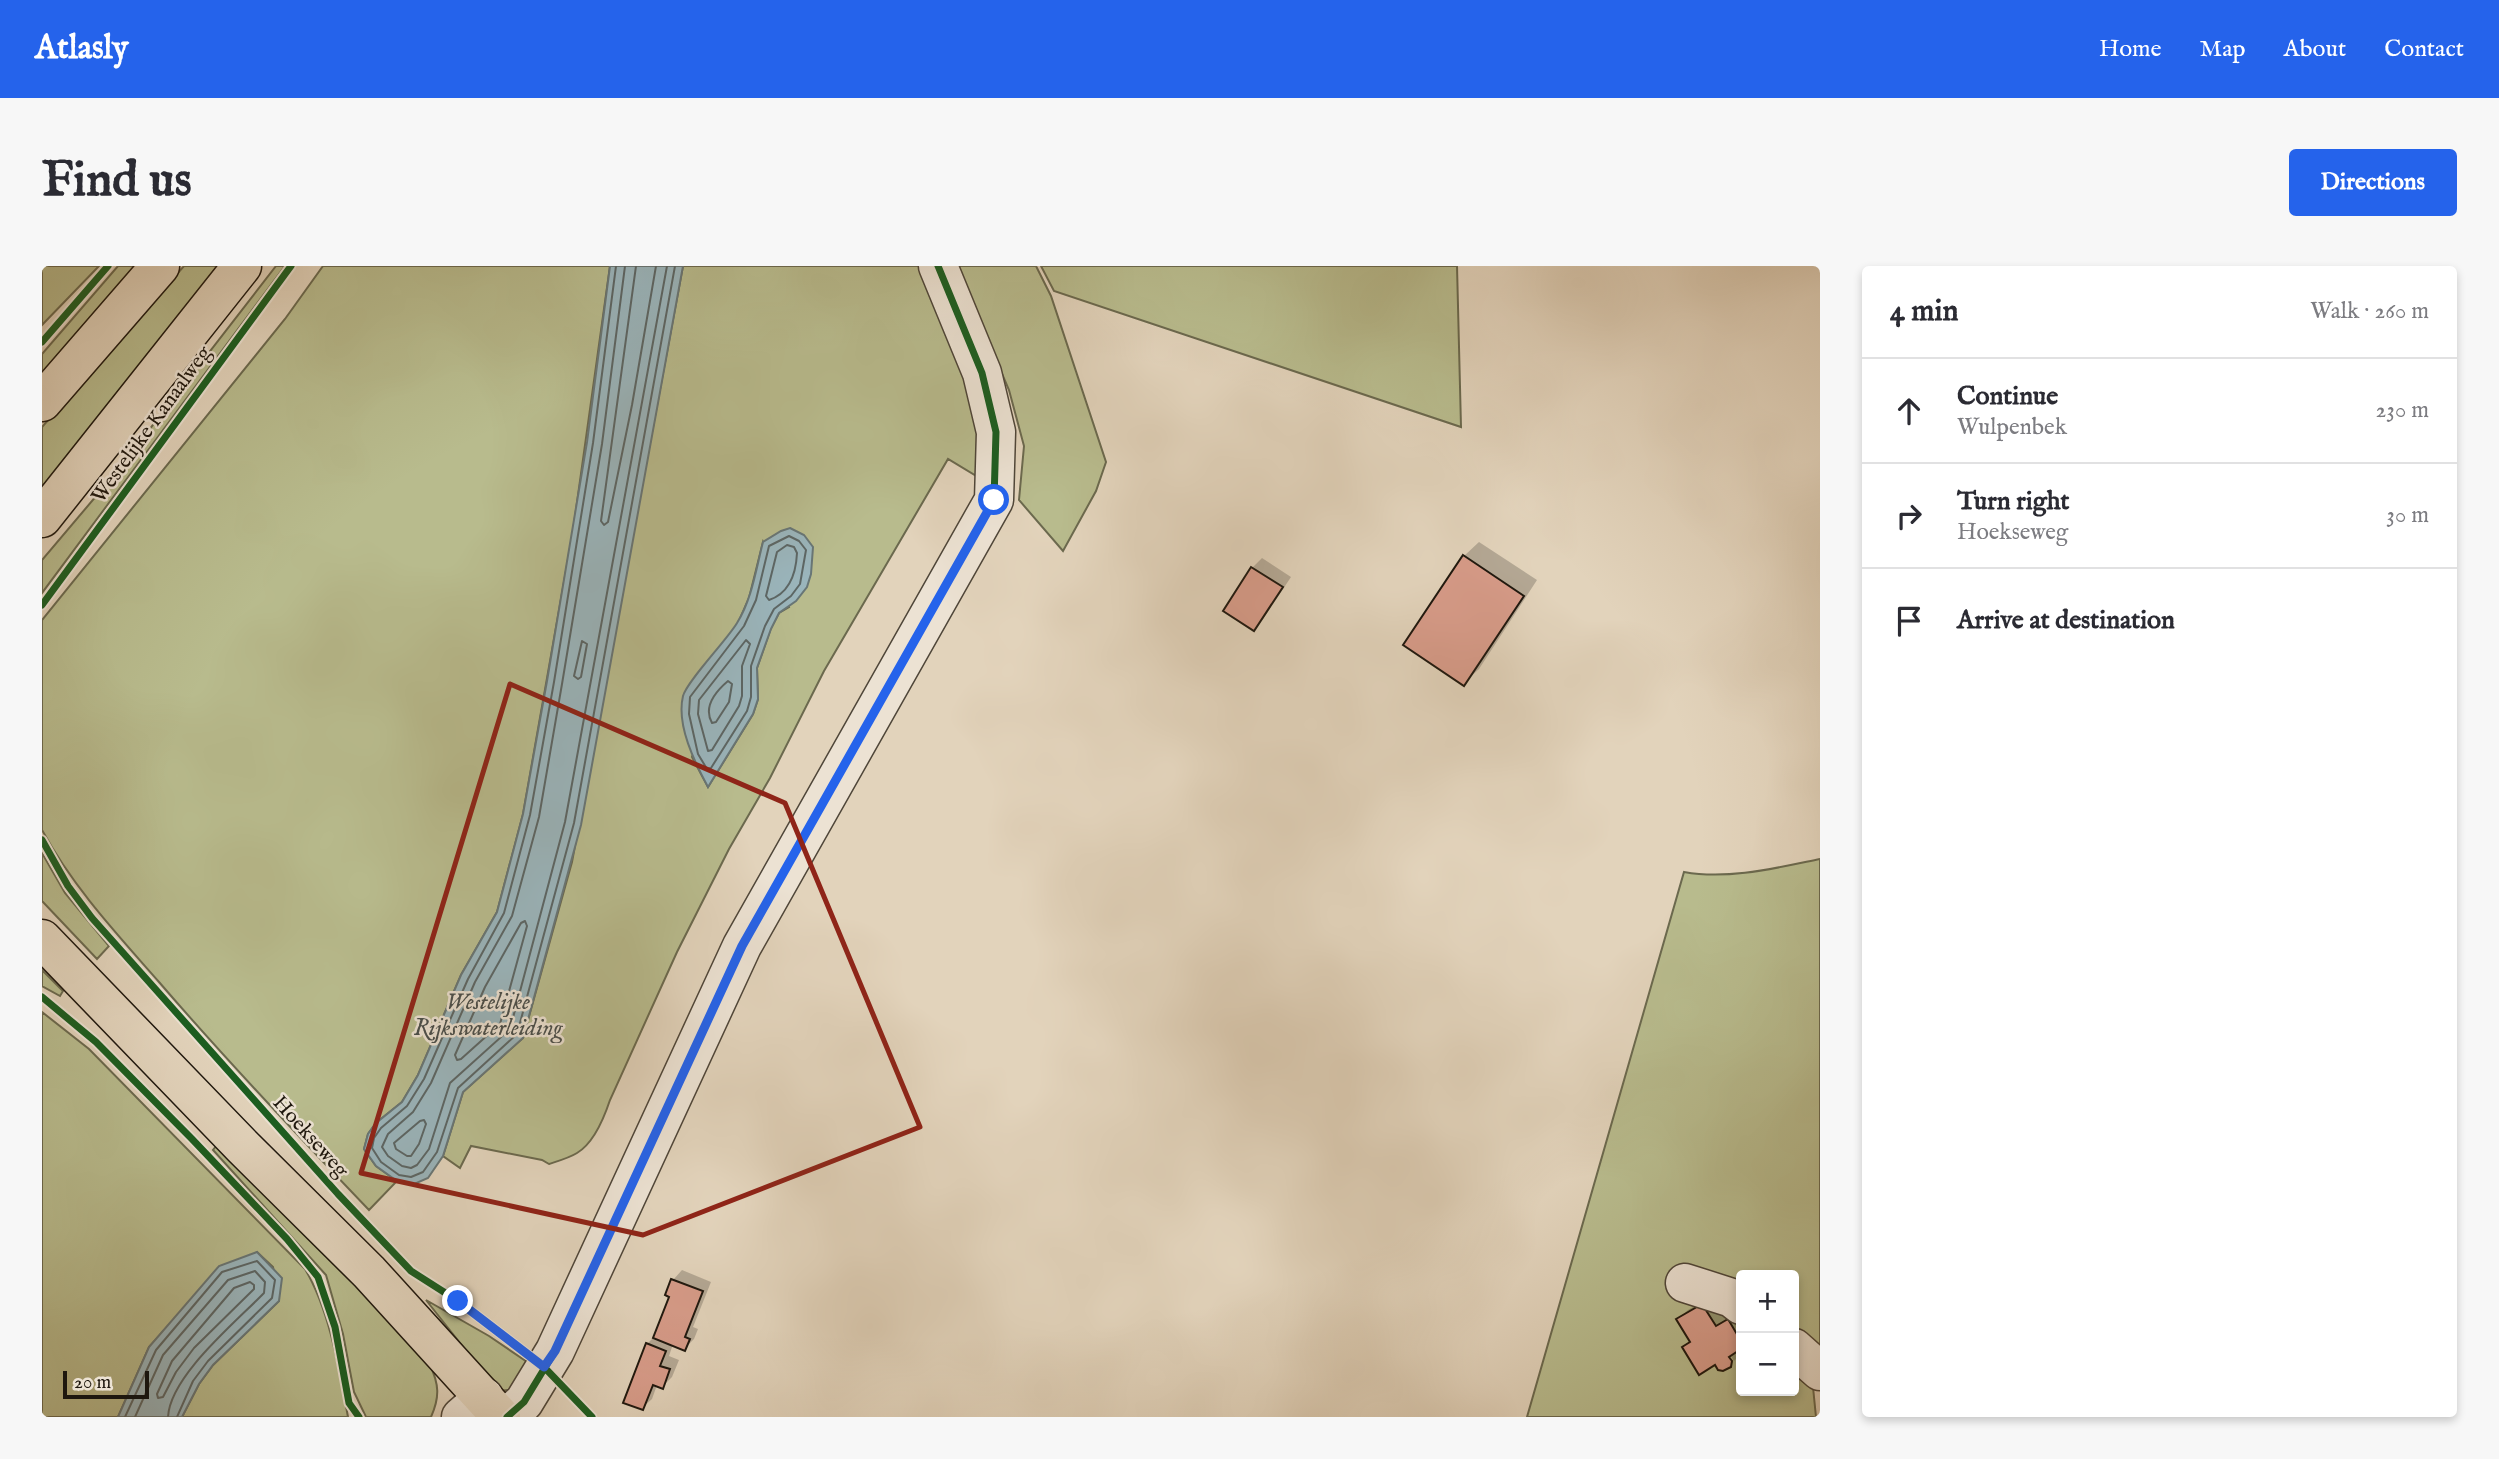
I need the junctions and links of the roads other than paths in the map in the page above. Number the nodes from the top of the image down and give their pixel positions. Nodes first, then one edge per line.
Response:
1 (160, 266) edge
2 (242, 266) edge
3 (937, 266) edge
4 (42, 402) edge
5 (42, 518) edge
6 (42, 939) edge
7 (1685, 1283) dead end
8 (1736, 1301) edge
9 (1799, 1352) edge
10 (1820, 1371) edge
11 (488, 1412) edge

1 - 4 main road
2 - 5 main road, Westelijke Kanaalweg
3 - 11 street
6 - 11 main road
7 - 8 street
9 - 10 street

